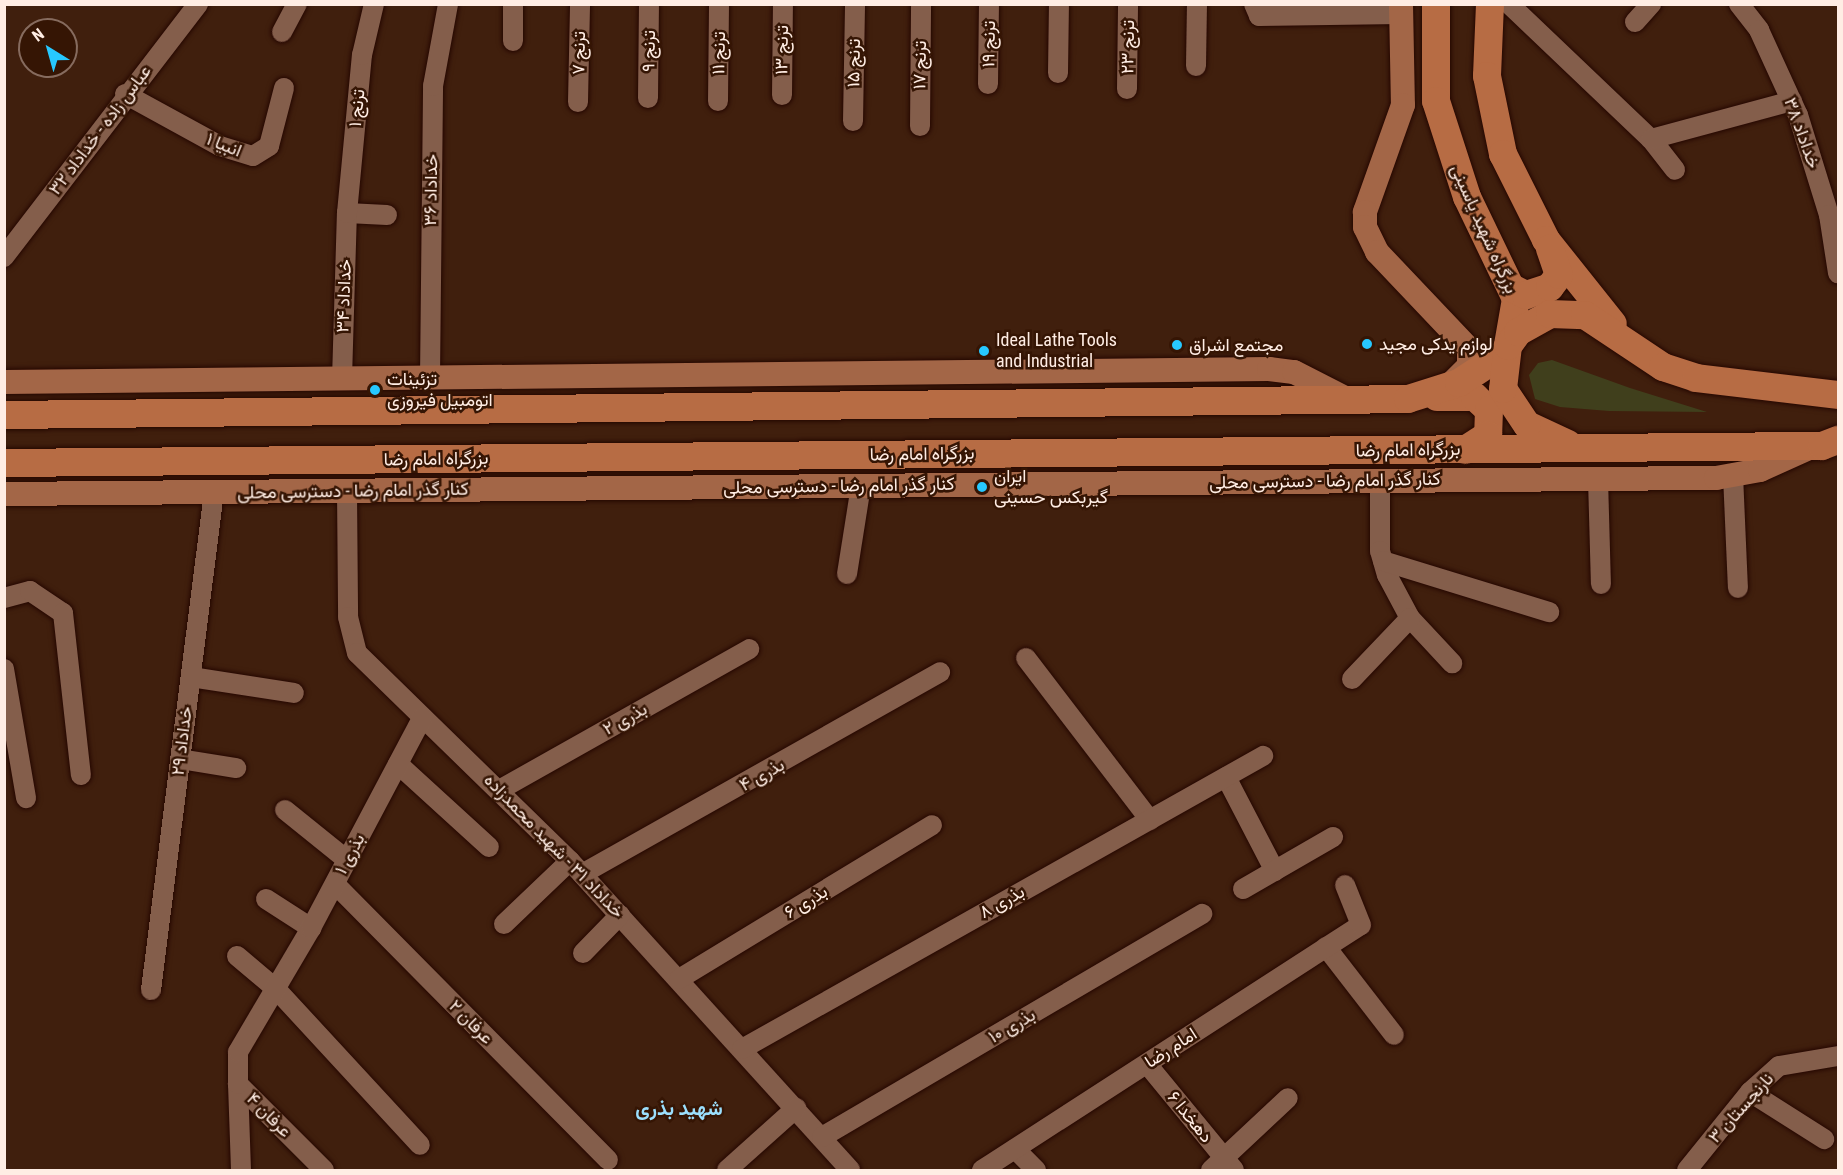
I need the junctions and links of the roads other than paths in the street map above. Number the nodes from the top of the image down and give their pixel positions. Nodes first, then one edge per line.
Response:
1 (297, 4) edge
2 (374, 4) edge
3 (448, 4) edge
4 (513, 4) edge
5 (580, 4) edge
6 (649, 4) edge
7 (719, 4) edge
8 (783, 4) edge
9 (855, 4) edge
10 (921, 4) edge
11 (989, 4) edge
12 (1059, 4) edge
13 (1128, 4) edge
14 (1197, 4) edge
15 (1254, 4) edge
16 (1436, 4) edge
17 (1490, 4) edge
18 (1509, 4) edge
19 (1651, 4) edge
20 (1739, 4) edge
21 (193, 6) edge
22 (1401, 9) edge
23 (1635, 22) dead end
24 (282, 32) dead end
25 (513, 41) dead end
26 (1196, 66) dead end
27 (1058, 74) dead end
28 (988, 84) dead end
29 (284, 88) dead end
30 (1127, 89) dead end
31 (125, 94) junction
32 (782, 95) dead end
33 (648, 98) dead end
34 (718, 101) dead end
35 (1436, 101) junction
36 (1792, 101) junction
37 (578, 102) dead end
38 (1403, 105) junction
39 (853, 121) dead end
40 (920, 126) dead end
41 (1651, 139) junction
42 (1675, 170) dead end
43 (347, 213) junction
44 (387, 215) dead end
45 (1546, 240) junction
46 (4, 257) edge
47 (1839, 273) edge
48 (1512, 288) junction
49 (1507, 349) junction
50 (1636, 350) junction
51 (962, 372) junction
52 (430, 378) junction
53 (342, 379) junction
54 (116, 381) junction
55 (4, 382) edge
56 (1445, 388) junction
57 (1833, 395) edge
58 (1408, 399) junction
59 (1351, 401) junction
60 (849, 408) junction
61 (218, 413) junction
62 (4, 415) edge
63 (1825, 443) edge
64 (1586, 449) junction
65 (1465, 450) junction
66 (1144, 452) junction
67 (626, 457) junction
68 (344, 460) junction
69 (104, 462) junction
70 (4, 463) edge
71 (1733, 475) junction
72 (1598, 479) junction
73 (1380, 481) junction
74 (1073, 484) junction
75 (861, 486) junction
76 (707, 487) junction
77 (347, 491) junction
78 (214, 492) junction
79 (12, 494) edge
80 (1383, 561) junction
81 (847, 574) dead end
82 (1601, 584) dead end
83 (1738, 588) dead end
84 (4, 598) edge
85 (1549, 612) dead end
86 (1410, 618) junction
87 (749, 650) dead end
88 (1026, 658) dead end
89 (1452, 663) dead end
90 (4, 669) edge
91 (940, 672) dead end
92 (191, 677) junction
93 (1352, 680) dead end
94 (294, 693) dead end
95 (422, 718) junction
96 (1263, 756) dead end
97 (180, 759) junction
98 (398, 764) junction
99 (236, 768) dead end
100 (81, 776) dead end
101 (1226, 777) junction
102 (501, 789) junction
103 (26, 798) dead end
104 (285, 810) dead end
105 (1150, 820) junction
106 (932, 825) dead end
107 (1333, 837) dead end
108 (489, 847) dead end
109 (347, 860) junction
110 (576, 867) junction
111 (1275, 871) junction
112 (335, 884) junction
113 (1345, 885) dead end
114 (1243, 889) dead end
115 (266, 899) dead end
116 (1202, 914) dead end
117 (620, 915) junction
118 (504, 924) dead end
119 (311, 928) junction
120 (1326, 947) junction
121 (583, 953) dead end
122 (237, 956) dead end
123 (679, 979) junction
124 (276, 989) junction
125 (151, 990) dead end
126 (1394, 1035) dead end
127 (742, 1048) junction
128 (1839, 1056) edge
129 (1147, 1064) junction
130 (238, 1084) junction
131 (1750, 1092) junction
132 (1288, 1098) dead end
133 (796, 1108) junction
134 (822, 1137) junction
135 (1824, 1139) dead end
136 (420, 1145) dead end
137 (1015, 1149) junction
138 (608, 1160) dead end
139 (1223, 1166) edge
140 (242, 1170) edge
141 (324, 1170) edge
142 (727, 1170) edge
143 (850, 1170) edge
144 (982, 1170) edge
145 (1036, 1170) edge
146 (1688, 1170) edge

1 - 24 street
2 - 43 street, ترنج ۱
3 - 52 street, خداداد ۳۶
4 - 25 street
5 - 37 street, ترنج ۷
6 - 33 street, ترنج ۹
7 - 34 street, ترنج ۱۱
8 - 32 street, ترنج ۱۳
9 - 39 street, ترنج ۱۵
10 - 40 street, ترنج ۱۷
11 - 28 street, ترنج ۱۹
12 - 27 street
13 - 30 street, ترنج ۲۳
14 - 26 street
15 - 22 street
16 - 35 highway, بزرگراه شهید یاسینی
17 - 45 highway
18 - 41 street
19 - 23 street
20 - 36 street, خداداد ۳۸
21 - 31 street, عباس زاده - خداداد ۳۲
22 - 38 main road
29 - 31 street, انبیا ۱
31 - 46 street, عباس زاده - خداداد ۳۲
35 - 38 main road
35 - 48 highway, بزرگراه شهید یاسینی
36 - 41 street
36 - 47 street, خداداد ۳۸
38 - 56 main road
41 - 42 street
43 - 44 street
43 - 53 street, خداداد ۳۴
45 - 48 highway
45 - 50 highway
48 - 49 highway, بزرگراه شهید یاسینی
49 - 50 highway
49 - 56 highway
49 - 64 highway, بزرگراه شهید یاسینی
50 - 57 highway
51 - 52 main road
51 - 59 main road
51 - 60 main road
52 - 53 main road
53 - 54 main road
54 - 55 main road
54 - 61 main road
56 - 58 highway
58 - 59 highway
58 - 65 highway
59 - 60 highway
60 - 61 highway
61 - 62 highway
63 - 64 highway, بزرگراه امام رضا
63 - 71 main road, کنار گذر امام رضا - دسترسی محلی
64 - 65 highway, بزرگراه امام رضا
65 - 66 highway, بزرگراه امام رضا
66 - 67 highway, بزرگراه امام رضا
66 - 74 main road
67 - 68 highway, بزرگراه امام رضا
67 - 76 main road
68 - 69 highway, بزرگراه امام رضا
68 - 77 main road
69 - 70 highway, بزرگراه امام رضا
69 - 79 main road
71 - 72 main road, کنار گذر امام رضا - دسترسی محلی
71 - 83 street
72 - 73 main road, کنار گذر امام رضا - دسترسی محلی
72 - 82 street
73 - 74 main road, کنار گذر امام رضا - دسترسی محلی
73 - 80 street
74 - 75 main road, کنار گذر امام رضا - دسترسی محلی
75 - 76 main road, کنار گذر امام رضا - دسترسی محلی
75 - 81 street
76 - 77 main road, کنار گذر امام رضا - دسترسی محلی
77 - 78 main road, کنار گذر امام رضا - دسترسی محلی
77 - 95 street, خداداد ۳۱ - شهید محمدزاده
78 - 79 main road, کنار گذر امام رضا - دسترسی محلی
78 - 92 street, خداداد ۲۹
80 - 85 street
80 - 86 street
84 - 100 street
86 - 89 street
86 - 93 street
87 - 102 street, بذری ۲
88 - 105 street
90 - 103 street
91 - 110 street, بذری ۴
92 - 94 street
92 - 97 street, خداداد ۲۹
95 - 98 street, بذری ۱
95 - 102 street, خداداد ۳۱ - شهید محمدزاده
96 - 101 street, بذری ۸
97 - 99 street
97 - 125 street, خداداد ۲۹
98 - 108 street
98 - 109 street, بذری ۱
101 - 105 street, بذری ۸
101 - 111 street
102 - 110 street, خداداد ۳۱ - شهید محمدزاده
104 - 109 street
105 - 127 street, بذری ۸
106 - 123 street, بذری ۶
107 - 111 street
109 - 112 street, بذری ۱
110 - 117 street, خداداد ۳۱ - شهید محمدزاده
110 - 118 street, بذری ۴
111 - 114 street
112 - 119 street, بذری ۱
112 - 138 street, عرفان ۲
113 - 120 street, امام رضا
115 - 119 street
116 - 134 street, بذری ۱۰
117 - 121 street
117 - 123 street, خداداد ۳۱ - شهید محمدزاده
119 - 124 street, بذری ۱
120 - 126 street
120 - 129 street, امام رضا
122 - 124 street
123 - 127 street, خداداد ۳۱ - شهید محمدزاده
124 - 130 street, عرفان ۴
124 - 136 street
127 - 133 street, خداداد ۳۱ - شهید محمدزاده
128 - 131 street, نارنجستان ۳
129 - 137 street, امام رضا
129 - 139 street, دهخدا ۶
130 - 140 street
130 - 141 street, عرفان ۴
131 - 135 street
131 - 146 street, نارنجستان ۳
132 - 139 street
133 - 134 street, خداداد ۳۱ - شهید محمدزاده
133 - 142 street
134 - 143 street, خداداد ۳۱ - شهید محمدزاده
137 - 144 street, امام رضا
137 - 145 street

